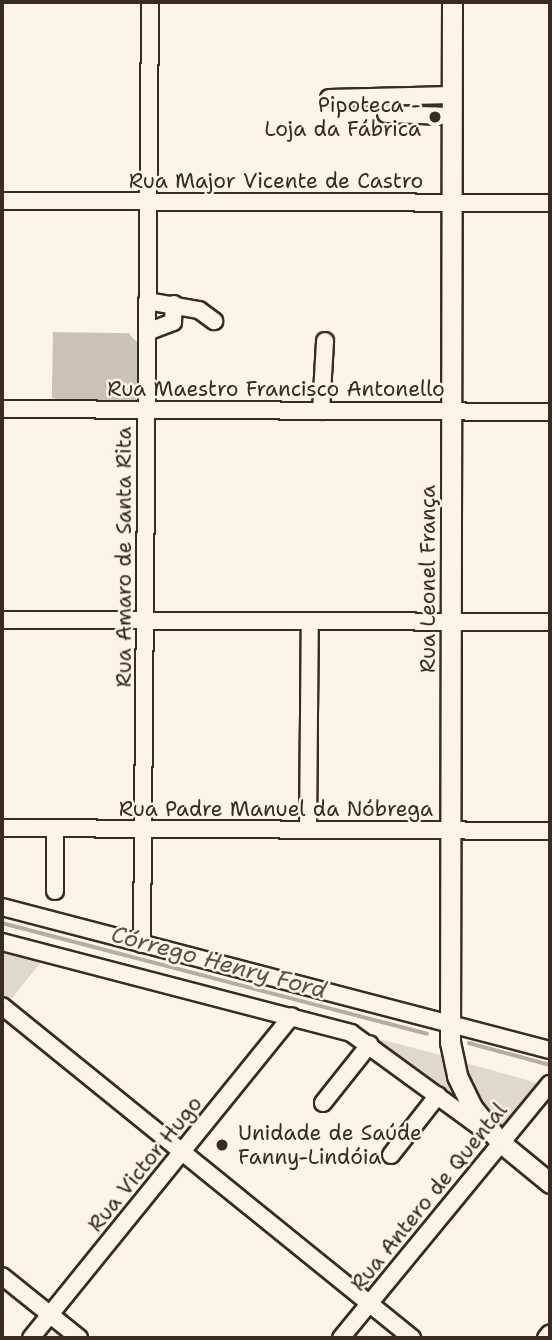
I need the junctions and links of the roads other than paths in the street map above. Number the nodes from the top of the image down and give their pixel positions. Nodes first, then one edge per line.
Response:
1 (149, 2) edge
2 (452, 2) edge
3 (452, 95) junction
4 (329, 98) dead end
5 (386, 114) dead end
6 (451, 116) junction
7 (2, 201) edge
8 (148, 202) junction
9 (451, 202) junction
10 (550, 203) edge
11 (147, 301) junction
12 (174, 304) junction
13 (214, 321) dead end
14 (147, 332) junction
15 (325, 341) dead end
16 (2, 409) edge
17 (146, 410) junction
18 (321, 411) junction
19 (451, 411) junction
20 (550, 412) edge
21 (2, 620) edge
22 (144, 621) junction
23 (310, 621) junction
24 (450, 622) junction
25 (550, 622) edge
26 (2, 828) edge
27 (55, 829) junction
28 (142, 829) junction
29 (308, 830) junction
30 (450, 830) junction
31 (550, 831) edge
32 (55, 891) dead end
33 (2, 908) edge
34 (2, 942) edge
35 (142, 944) junction
36 (2, 1006) edge
37 (292, 1016) junction
38 (449, 1023) junction
39 (370, 1044) junction
40 (550, 1050) edge
41 (550, 1084) edge
42 (438, 1095) junction
43 (323, 1103) dead end
44 (500, 1142) junction
45 (182, 1152) junction
46 (391, 1155) dead end
47 (550, 1183) edge
48 (2, 1276) edge
49 (369, 1303) junction
50 (50, 1315) junction
51 (550, 1333) edge
52 (31, 1338) edge
53 (79, 1338) edge
54 (341, 1338) edge
55 (412, 1338) edge
56 (546, 1338) edge

1 - 8 street, Rua Amaro de Santa Rita
2 - 3 main road, Rua Leonel França
3 - 4 street
3 - 6 main road, Rua Leonel França
5 - 6 street
6 - 9 main road, Rua Leonel França
7 - 8 street, Rua Major Vicente de Castro
8 - 9 street, Rua Major Vicente de Castro
8 - 11 street, Rua Amaro de Santa Rita
9 - 10 street, Rua Major Vicente de Castro
9 - 19 main road, Rua Leonel França
11 - 12 street
11 - 14 street, Rua Amaro de Santa Rita
12 - 13 street
12 - 14 street
14 - 17 street, Rua Amaro de Santa Rita
15 - 18 street
16 - 17 street, Rua Maestro Francisco Antonello
17 - 18 street, Rua Maestro Francisco Antonello
17 - 22 street, Rua Amaro de Santa Rita
18 - 19 street, Rua Maestro Francisco Antonello
19 - 20 street, Rua Maestro Francisco Antonello
19 - 24 main road, Rua Leonel França
21 - 22 street
22 - 23 street
22 - 28 street, Rua Amaro de Santa Rita
23 - 24 street
23 - 29 street
24 - 25 street
24 - 30 main road, Rua Leonel França
26 - 27 street, Rua Padre Manuel da Nóbrega
27 - 28 street, Rua Padre Manuel da Nóbrega
27 - 32 street
28 - 29 street, Rua Padre Manuel da Nóbrega
28 - 35 street, Rua Amaro de Santa Rita
29 - 30 street, Rua Padre Manuel da Nóbrega
30 - 31 street, Rua Padre Manuel da Nóbrega
30 - 38 main road, Rua Leonel França
33 - 35 street
34 - 37 street
35 - 38 street
36 - 45 street
37 - 39 street
37 - 45 street, Rua Victor Hugo
38 - 40 street
38 - 44 main road, Rua Leonel França
39 - 42 street
39 - 43 street
41 - 44 street, Rua Antero de Quental
42 - 44 street
42 - 46 street
44 - 47 main road, Rua Leonel França
44 - 49 street, Rua Antero de Quental
45 - 49 street
45 - 50 street, Rua Victor Hugo
48 - 50 street
49 - 54 street, Rua Antero de Quental
49 - 55 street
50 - 52 street, Rua Victor Hugo
50 - 53 street
51 - 56 street

